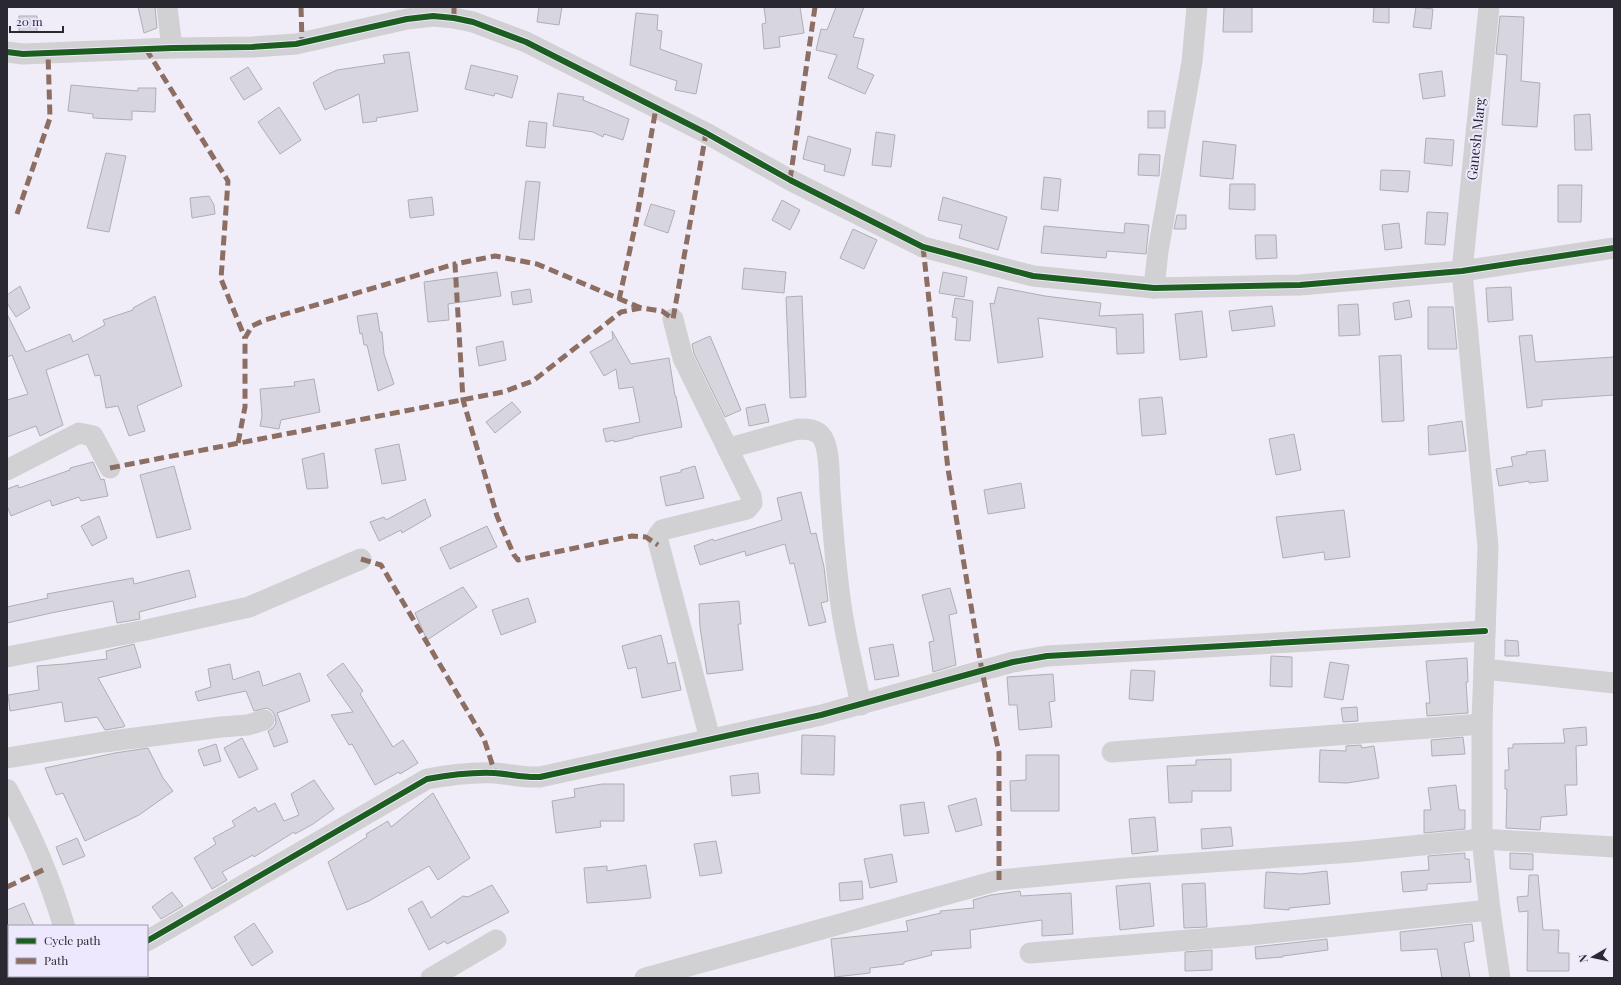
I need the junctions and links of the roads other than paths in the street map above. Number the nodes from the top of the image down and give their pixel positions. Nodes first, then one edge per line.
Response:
1 (167, 7) edge
2 (1197, 7) edge
3 (1489, 7) edge
4 (172, 48) junction
5 (7, 52) edge
6 (1614, 248) edge
7 (1462, 271) junction
8 (1154, 288) junction
9 (673, 319) dead end
10 (728, 450) junction
11 (110, 468) dead end
12 (7, 470) edge
13 (361, 559) dead end
14 (1485, 631) junction
15 (7, 657) edge
16 (1484, 669) junction
17 (1614, 683) edge
18 (862, 705) junction
19 (264, 720) dead end
20 (1482, 724) junction
21 (710, 739) junction
22 (1112, 752) dead end
23 (7, 758) edge
24 (7, 790) edge
25 (1482, 839) junction
26 (1614, 847) edge
27 (1490, 910) junction
28 (64, 925) edge
29 (148, 940) edge
30 (496, 940) dead end
31 (1030, 953) dead end
32 (431, 978) edge
33 (645, 978) edge
34 (1500, 978) edge

1 - 4 street
2 - 8 street
3 - 7 street, Ganesh Marg
4 - 5 street
4 - 8 street
6 - 7 street
7 - 8 street
7 - 14 street, Ganesh Marg
9 - 10 street
10 - 18 street
10 - 21 street
11 - 12 street
13 - 15 street
14 - 16 street, Ganesh Marg
14 - 18 street
16 - 17 street
16 - 20 street, Ganesh Marg
18 - 21 street
19 - 23 street
20 - 22 street
20 - 25 street, Ganesh Marg
21 - 29 street
24 - 28 main road
25 - 26 street
25 - 27 street, Ganesh Marg
25 - 33 street
27 - 31 street
27 - 34 street, Ganesh Marg
30 - 32 street

